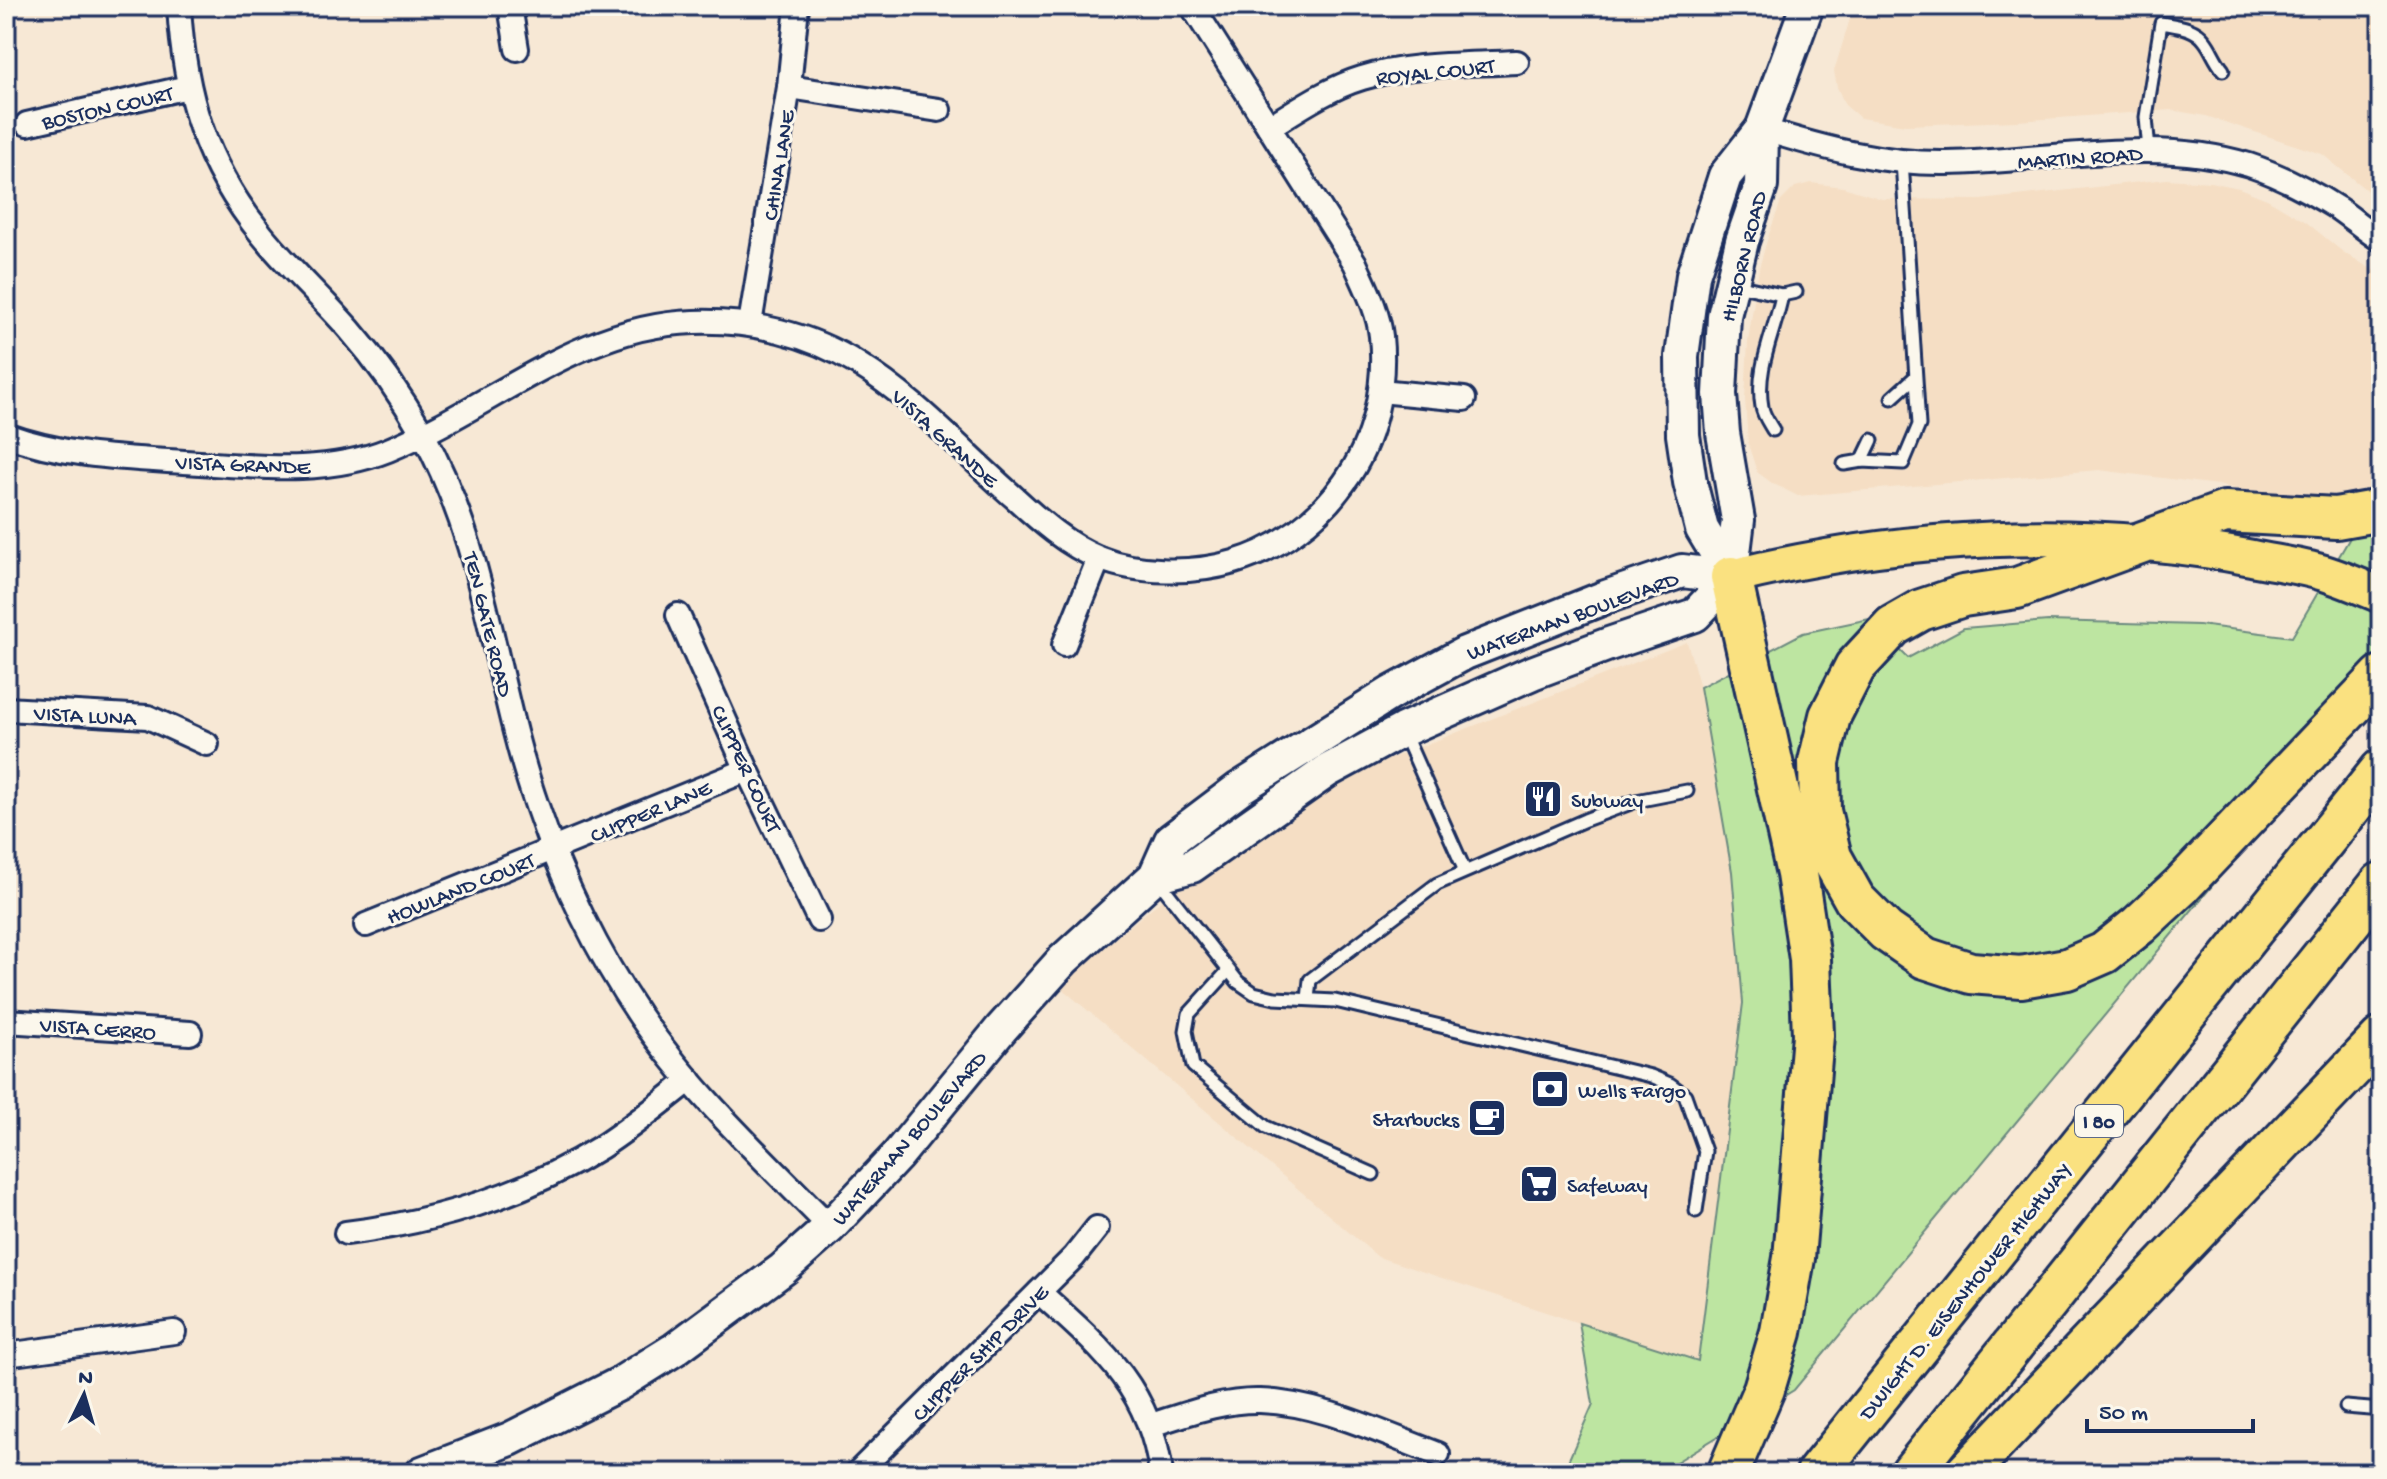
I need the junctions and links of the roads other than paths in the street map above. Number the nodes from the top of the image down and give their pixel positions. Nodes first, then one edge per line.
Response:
1 (179, 6) edge
2 (510, 6) edge
3 (797, 6) edge
4 (1192, 6) edge
5 (1807, 6) edge
6 (517, 49) dead end
7 (1517, 62) dead end
8 (2223, 70) dead end
9 (188, 87) junction
10 (789, 87) junction
11 (939, 110) dead end
12 (27, 124) dead end
13 (1269, 127) junction
14 (1762, 129) junction
15 (2149, 151) junction
16 (1902, 161) junction
17 (2381, 240) edge
18 (1731, 284) junction
19 (1796, 292) dead end
20 (1782, 295) junction
21 (750, 324) junction
22 (1914, 378) junction
23 (1380, 391) junction
24 (1892, 398) dead end
25 (1464, 399) dead end
26 (1773, 430) dead end
27 (422, 433) junction
28 (6, 435) edge
29 (1872, 440) dead end
30 (1862, 461) junction
31 (1844, 464) dead end
32 (2381, 510) edge
33 (2136, 543) junction
34 (1099, 558) junction
35 (1731, 577) junction
36 (2381, 595) edge
37 (678, 615) dead end
38 (1064, 645) dead end
39 (2381, 676) edge
40 (6, 709) edge
41 (1403, 730) junction
42 (207, 744) dead end
43 (747, 770) junction
44 (2381, 770) edge
45 (1687, 791) dead end
46 (553, 850) junction
47 (1465, 871) junction
48 (1155, 876) junction
49 (2381, 883) edge
50 (819, 920) dead end
51 (366, 925) dead end
52 (1228, 971) junction
53 (1308, 999) junction
54 (6, 1021) edge
55 (190, 1033) dead end
56 (2381, 1038) edge
57 (690, 1080) junction
58 (1373, 1174) dead end
59 (1696, 1211) dead end
60 (830, 1227) junction
61 (1097, 1228) dead end
62 (346, 1233) dead end
63 (1039, 1292) junction
64 (174, 1332) dead end
65 (6, 1355) edge
66 (2346, 1407) dead end
67 (2381, 1410) edge
68 (1151, 1425) junction
69 (1438, 1454) dead end
70 (422, 1473) edge
71 (857, 1473) edge
72 (1161, 1473) edge
73 (1728, 1473) edge
74 (1817, 1473) edge
75 (1911, 1473) edge
76 (1966, 1473) edge

1 - 9 street, TEN GATE ROAD
2 - 6 street
3 - 10 street, CHINA LANE
4 - 13 street, VISTA GRANDE
5 - 14 main road, HILBORN ROAD
7 - 13 street, ROYAL COURT
8 - 15 lane
9 - 12 street, BOSTON COURT
9 - 27 street, TEN GATE ROAD
10 - 11 street
10 - 21 street, CHINA LANE
13 - 23 street, VISTA GRANDE
14 - 16 street, MARTIN ROAD
14 - 18 main road, HILBORN ROAD
14 - 35 main road, HILBORN ROAD
15 - 16 street, MARTIN ROAD
15 - 17 street, MARTIN ROAD
16 - 22 lane
18 - 20 lane
18 - 35 main road, HILBORN ROAD
19 - 20 lane
20 - 26 lane
21 - 27 street, VISTA GRANDE
21 - 34 street, VISTA GRANDE
22 - 24 lane
22 - 30 lane
23 - 25 street
23 - 34 street, VISTA GRANDE
27 - 28 street, VISTA GRANDE
27 - 46 street, TEN GATE ROAD
29 - 30 lane
30 - 31 lane
32 - 33 highway
33 - 35 main road, WATERMAN BOULEVARD
33 - 36 main road, WATERMAN BOULEVARD
33 - 39 highway
34 - 38 street
35 - 41 main road, WATERMAN BOULEVARD
35 - 48 main road, WATERMAN BOULEVARD
35 - 73 highway
37 - 43 street, CLIPPER COURT
40 - 42 street, VISTA LUNA
41 - 47 lane
41 - 48 main road, WATERMAN BOULEVARD
43 - 46 street, CLIPPER LANE
43 - 50 street, CLIPPER COURT
44 - 74 highway, DWIGHT D. EISENHOWER HIGHWAY / I 80
45 - 47 lane
46 - 51 street, HOWLAND COURT
46 - 57 street, TEN GATE ROAD
47 - 53 lane
48 - 52 lane
48 - 60 main road, WATERMAN BOULEVARD
49 - 75 highway
52 - 53 lane
52 - 58 lane
53 - 59 lane
54 - 55 street, VISTA CERRO
56 - 76 highway
57 - 60 street, TEN GATE ROAD
57 - 62 street
60 - 70 main road, WATERMAN BOULEVARD
61 - 63 street, CLIPPER SHIP DRIVE
63 - 68 street
63 - 71 street, CLIPPER SHIP DRIVE
64 - 65 street
66 - 67 lane
68 - 69 street
68 - 72 street

